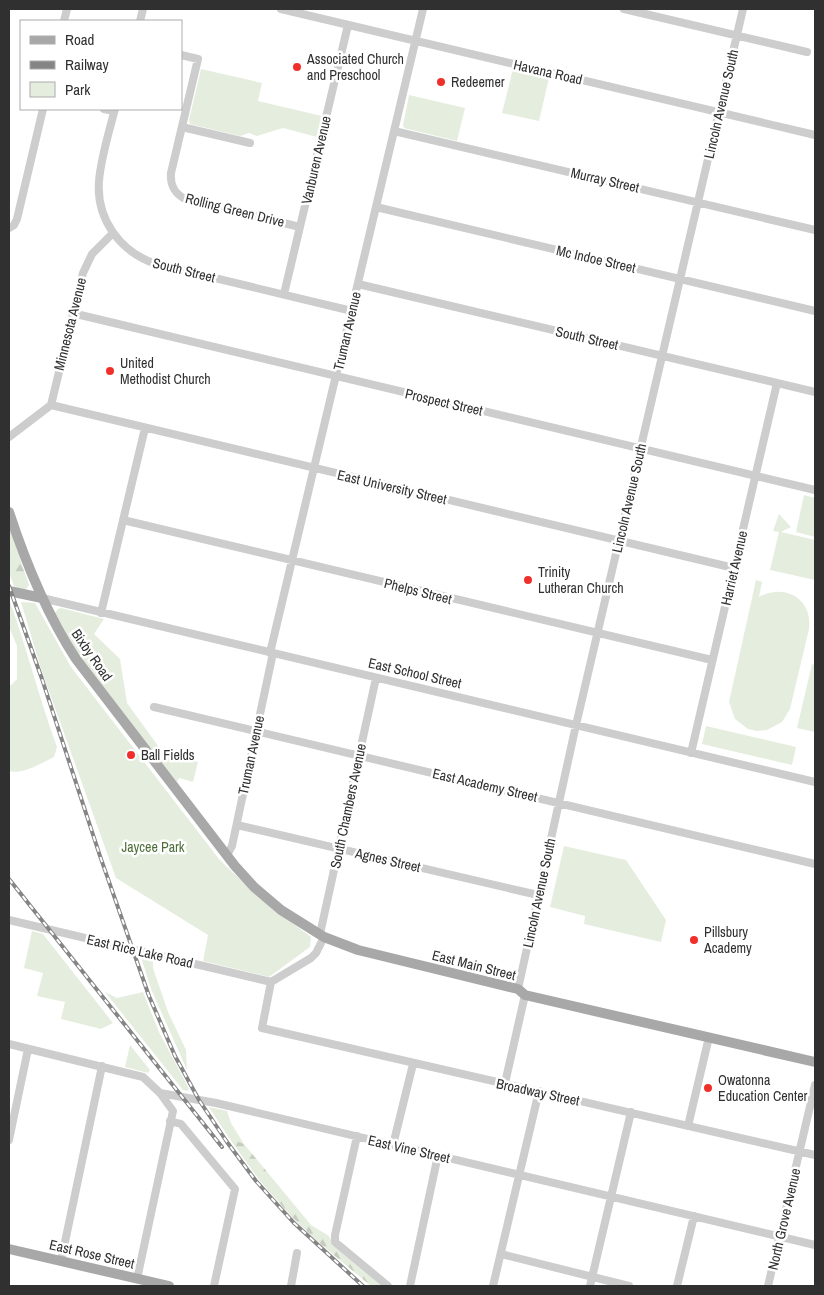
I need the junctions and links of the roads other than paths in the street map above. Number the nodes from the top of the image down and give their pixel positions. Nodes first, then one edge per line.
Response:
1 (281, 9) edge
2 (424, 9) edge
3 (624, 9) edge
4 (743, 9) edge
5 (348, 25) junction
6 (737, 35) junction
7 (416, 41) junction
8 (807, 52) dead end
9 (182, 55) edge
10 (43, 110) edge
11 (115, 110) edge
12 (718, 112) junction
13 (182, 127) junction
14 (394, 131) junction
15 (815, 135) edge
16 (250, 143) dead end
17 (698, 202) junction
18 (376, 207) junction
19 (300, 227) junction
20 (9, 228) edge
21 (815, 230) edge
22 (113, 233) junction
23 (680, 279) junction
24 (358, 284) junction
25 (284, 294) junction
26 (352, 311) junction
27 (815, 311) edge
28 (72, 313) junction
29 (662, 356) junction
30 (336, 376) junction
31 (777, 383) junction
32 (815, 392) edge
33 (51, 405) junction
34 (145, 428) junction
35 (9, 436) edge
36 (640, 449) junction
37 (314, 468) junction
38 (755, 476) junction
39 (815, 490) edge
40 (9, 512) edge
41 (123, 520) junction
42 (619, 541) junction
43 (292, 561) junction
44 (734, 568) junction
45 (9, 591) edge
46 (42, 598) junction
47 (101, 613) junction
48 (597, 633) junction
49 (272, 653) junction
50 (712, 660) junction
51 (376, 678) junction
52 (154, 707) dead end
53 (576, 725) junction
54 (256, 731) junction
55 (691, 753) junction
56 (359, 755) junction
57 (815, 782) edge
58 (182, 797) joint
59 (559, 803) junction
60 (237, 825) junction
61 (338, 848) junction
62 (226, 855) junction
63 (815, 864) edge
64 (538, 896) junction
65 (9, 920) edge
66 (322, 935) junction
67 (271, 982) junction
68 (521, 992) junction
69 (709, 1037) junction
70 (9, 1044) edge
71 (28, 1049) junction
72 (815, 1062) edge
73 (413, 1064) junction
74 (102, 1066) junction
75 (505, 1083) junction
76 (815, 1085) edge
77 (539, 1091) junction
78 (160, 1093) junction
79 (631, 1112) junction
80 (170, 1121) junction
81 (688, 1126) junction
82 (357, 1136) junction
83 (9, 1140) edge
84 (393, 1145) junction
85 (800, 1152) junction
86 (438, 1155) junction
87 (815, 1155) edge
88 (519, 1175) junction
89 (611, 1196) junction
90 (694, 1216) junction
91 (780, 1236) junction
92 (815, 1245) edge
93 (9, 1249) edge
94 (297, 1253) dead end
95 (501, 1254) junction
96 (61, 1261) junction
97 (592, 1277) junction
98 (137, 1279) junction
99 (169, 1286) edge
100 (214, 1286) edge
101 (291, 1286) edge
102 (388, 1286) edge
103 (410, 1286) edge
104 (493, 1286) edge
105 (590, 1286) edge
106 (629, 1286) edge
107 (677, 1286) edge
108 (768, 1286) edge

1 - 5 street, Havana Road
2 - 7 street, Truman Avenue
3 - 6 street
4 - 6 street, Lincoln Avenue South
5 - 7 street, Havana Road
5 - 19 street, Vanburen Avenue
6 - 8 street
6 - 12 street, Lincoln Avenue South
7 - 12 street, Havana Road
7 - 14 street, Truman Avenue
9 - 13 street, Rolling Green Drive
10 - 20 street
11 - 22 street
12 - 15 street, Havana Road
12 - 17 street, Lincoln Avenue South
13 - 16 street
13 - 19 street, Rolling Green Drive
14 - 17 street, Murray Street
14 - 18 street, Truman Avenue
17 - 21 street, Murray Street
17 - 23 street, Lincoln Avenue South
18 - 23 street, Mc Indoe Street
18 - 24 street, Truman Avenue
19 - 25 street, Vanburen Avenue
22 - 25 street, South Street
22 - 28 street, Minnesota Avenue
23 - 27 street, Mc Indoe Street
23 - 29 street, Lincoln Avenue South
24 - 26 street, Truman Avenue
24 - 29 street, South Street
25 - 26 street, South Street
26 - 30 street, Truman Avenue
28 - 30 street, Prospect Street
28 - 33 street, Minnesota Avenue
29 - 31 street, South Street
29 - 36 street, Lincoln Avenue South
30 - 36 street, Prospect Street
30 - 37 street, Truman Avenue
31 - 32 street, South Street
31 - 38 street, Harriet Avenue
33 - 34 street, East University Street
33 - 35 street
34 - 37 street, East University Street
34 - 41 street
36 - 38 street, Prospect Street
36 - 42 street, Lincoln Avenue South
37 - 42 street, East University Street
37 - 43 street, Truman Avenue
38 - 39 street, Prospect Street
38 - 44 street, Harriet Avenue
40 - 46 main road, Bixby Road
41 - 43 street, Phelps Street
41 - 47 street
42 - 44 street, East University Street
42 - 48 street, Lincoln Avenue South
43 - 48 street, Phelps Street
43 - 49 street, Truman Avenue
44 - 50 street, Harriet Avenue
45 - 46 main road, East School Street
46 - 47 street, East School Street
46 - 58 main road, Bixby Road
47 - 49 street, East School Street
48 - 50 street, Phelps Street
48 - 53 street, Lincoln Avenue South
49 - 51 street, East School Street
49 - 54 street, Truman Avenue
50 - 55 street, Harriet Avenue
51 - 53 street, East School Street
51 - 56 street, South Chambers Avenue
52 - 54 street, East Academy Street
53 - 55 street, East School Street
53 - 59 street, Lincoln Avenue South
54 - 56 street, East Academy Street
54 - 60 street, Truman Avenue
55 - 57 street, East School Street
56 - 59 street, East Academy Street
56 - 61 street, South Chambers Avenue
58 - 62 main road, East Main Street
59 - 63 street, East Academy Street
59 - 64 street, Lincoln Avenue South
60 - 61 street, Agnes Street
60 - 62 street, Truman Avenue
61 - 64 street, Agnes Street
61 - 66 street, South Chambers Avenue
62 - 66 main road, East Main Street
64 - 68 street, Lincoln Avenue South
65 - 67 street, East Rice Lake Road
66 - 67 street, South Chambers Avenue
66 - 68 main road, East Main Street
67 - 73 street, Broadway Street
68 - 69 main road, East Main Street
68 - 75 street, Lincoln Avenue South
69 - 72 main road, East Main Street
69 - 81 street
70 - 71 street
71 - 74 street
71 - 83 street
73 - 75 street, Broadway Street
73 - 84 street
74 - 78 street
74 - 96 street
75 - 77 street, Broadway Street
76 - 85 street, North Grove Avenue
77 - 79 street, Broadway Street
77 - 88 street
78 - 80 street
78 - 82 street, East Vine Street
79 - 81 street, Broadway Street
79 - 89 street
80 - 98 street
80 - 100 street
81 - 85 street, Broadway Street
82 - 84 street, East Vine Street
82 - 102 street
84 - 86 street, East Vine Street
85 - 87 street, Broadway Street
85 - 91 street, North Grove Avenue
86 - 88 street, East Vine Street
86 - 103 street
88 - 89 street, East Vine Street
88 - 95 street
89 - 90 street, East Vine Street
89 - 97 street
90 - 91 street, East Vine Street
90 - 107 street
91 - 92 street, East Vine Street
91 - 108 street, North Grove Avenue
93 - 96 main road, East Rose Street
94 - 101 street
95 - 97 street
95 - 104 street
96 - 98 main road, East Rose Street
97 - 105 street
97 - 106 street
98 - 99 main road, East Rose Street

